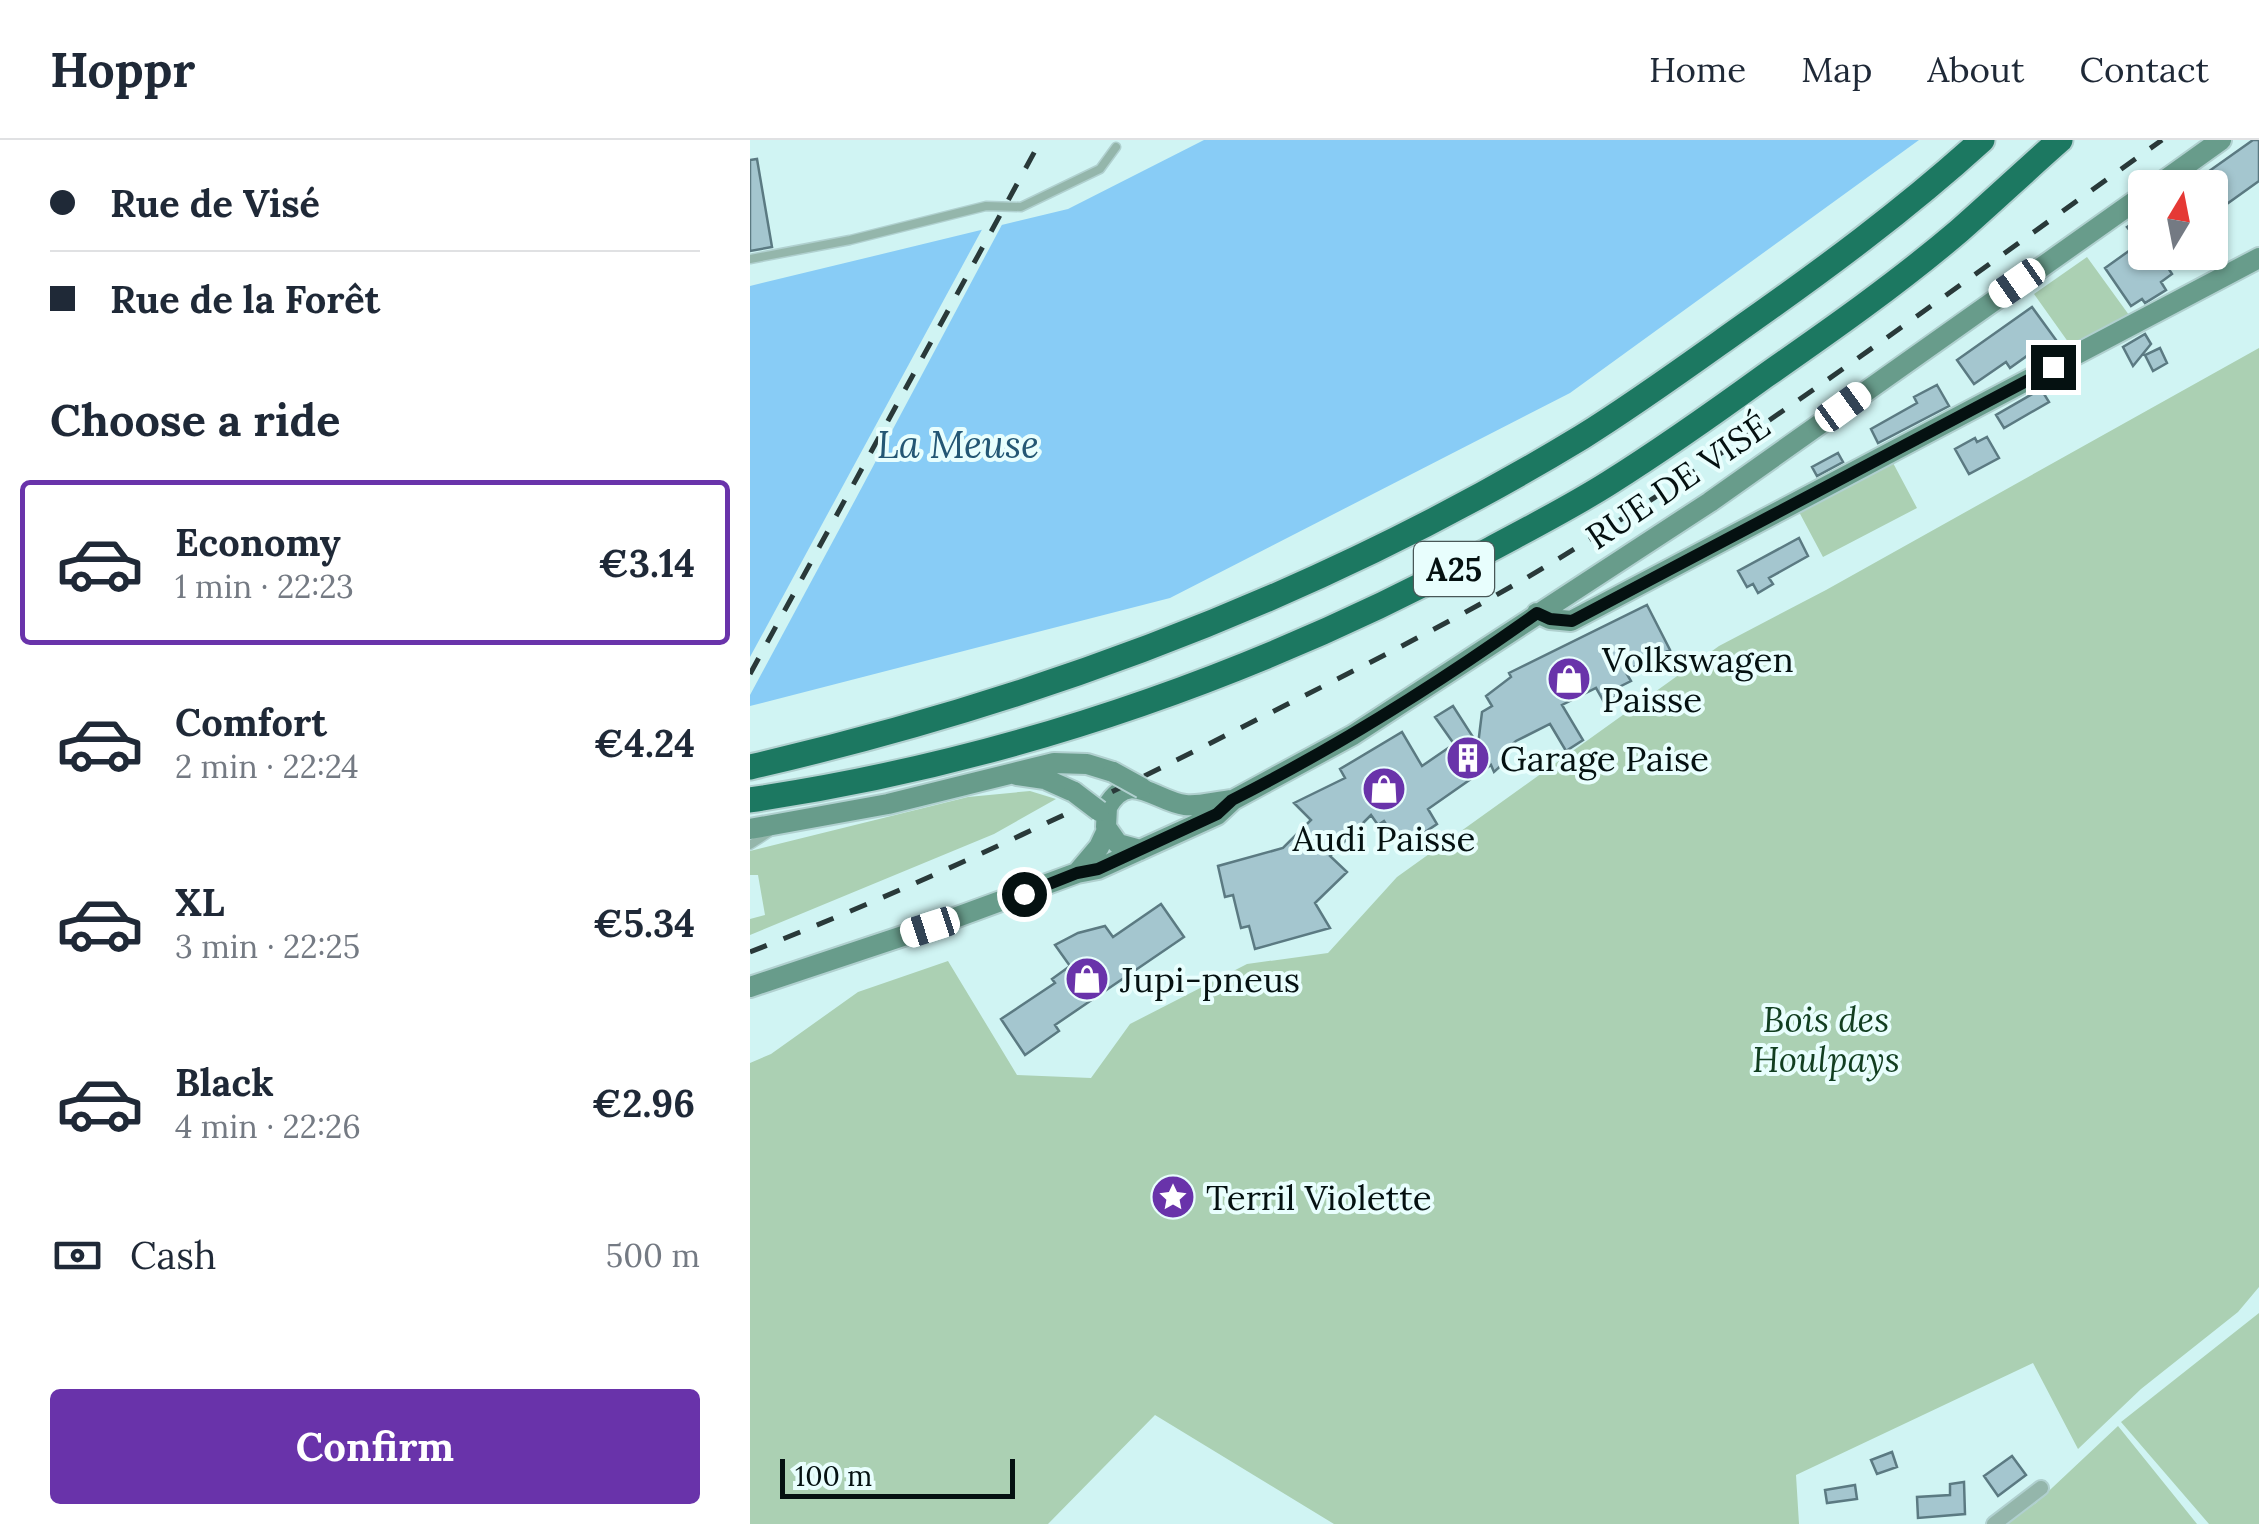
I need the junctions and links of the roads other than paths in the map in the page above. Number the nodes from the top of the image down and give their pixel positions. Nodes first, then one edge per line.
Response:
1 (1982, 140) edge
2 (2060, 140) edge
3 (2222, 140) edge
4 (1116, 148) dead end
5 (2180, 170) edge
6 (2128, 206) edge
7 (2259, 258) edge
8 (750, 259) edge
9 (1537, 613) junction
10 (750, 767) edge
11 (1016, 774) junction
12 (1151, 793) junction
13 (750, 800) edge
14 (1232, 800) junction
15 (1104, 817) junction
16 (782, 824) junction
17 (750, 829) edge
18 (750, 845) edge
19 (1149, 845) junction
20 (1077, 873) junction
21 (750, 987) edge
22 (2041, 1488) dead end
23 (1994, 1524) edge

1 - 10 highway, A25
2 - 13 highway, A25
3 - 5 main road
4 - 8 lane
6 - 9 main road, RUE DE VISÉ
7 - 9 main road
9 - 14 main road, RUE DE VISÉ
11 - 12 main road, bridge
11 - 15 main road, bridge
11 - 16 main road
12 - 14 main road, RUE DE VISÉ
12 - 15 main road
12 - 19 main road
14 - 19 main road, RUE DE VISÉ
15 - 19 main road
15 - 20 main road
16 - 17 main road
16 - 18 lane
19 - 20 main road, RUE DE VISÉ
20 - 21 main road, RUE DE VISÉ
22 - 23 street

